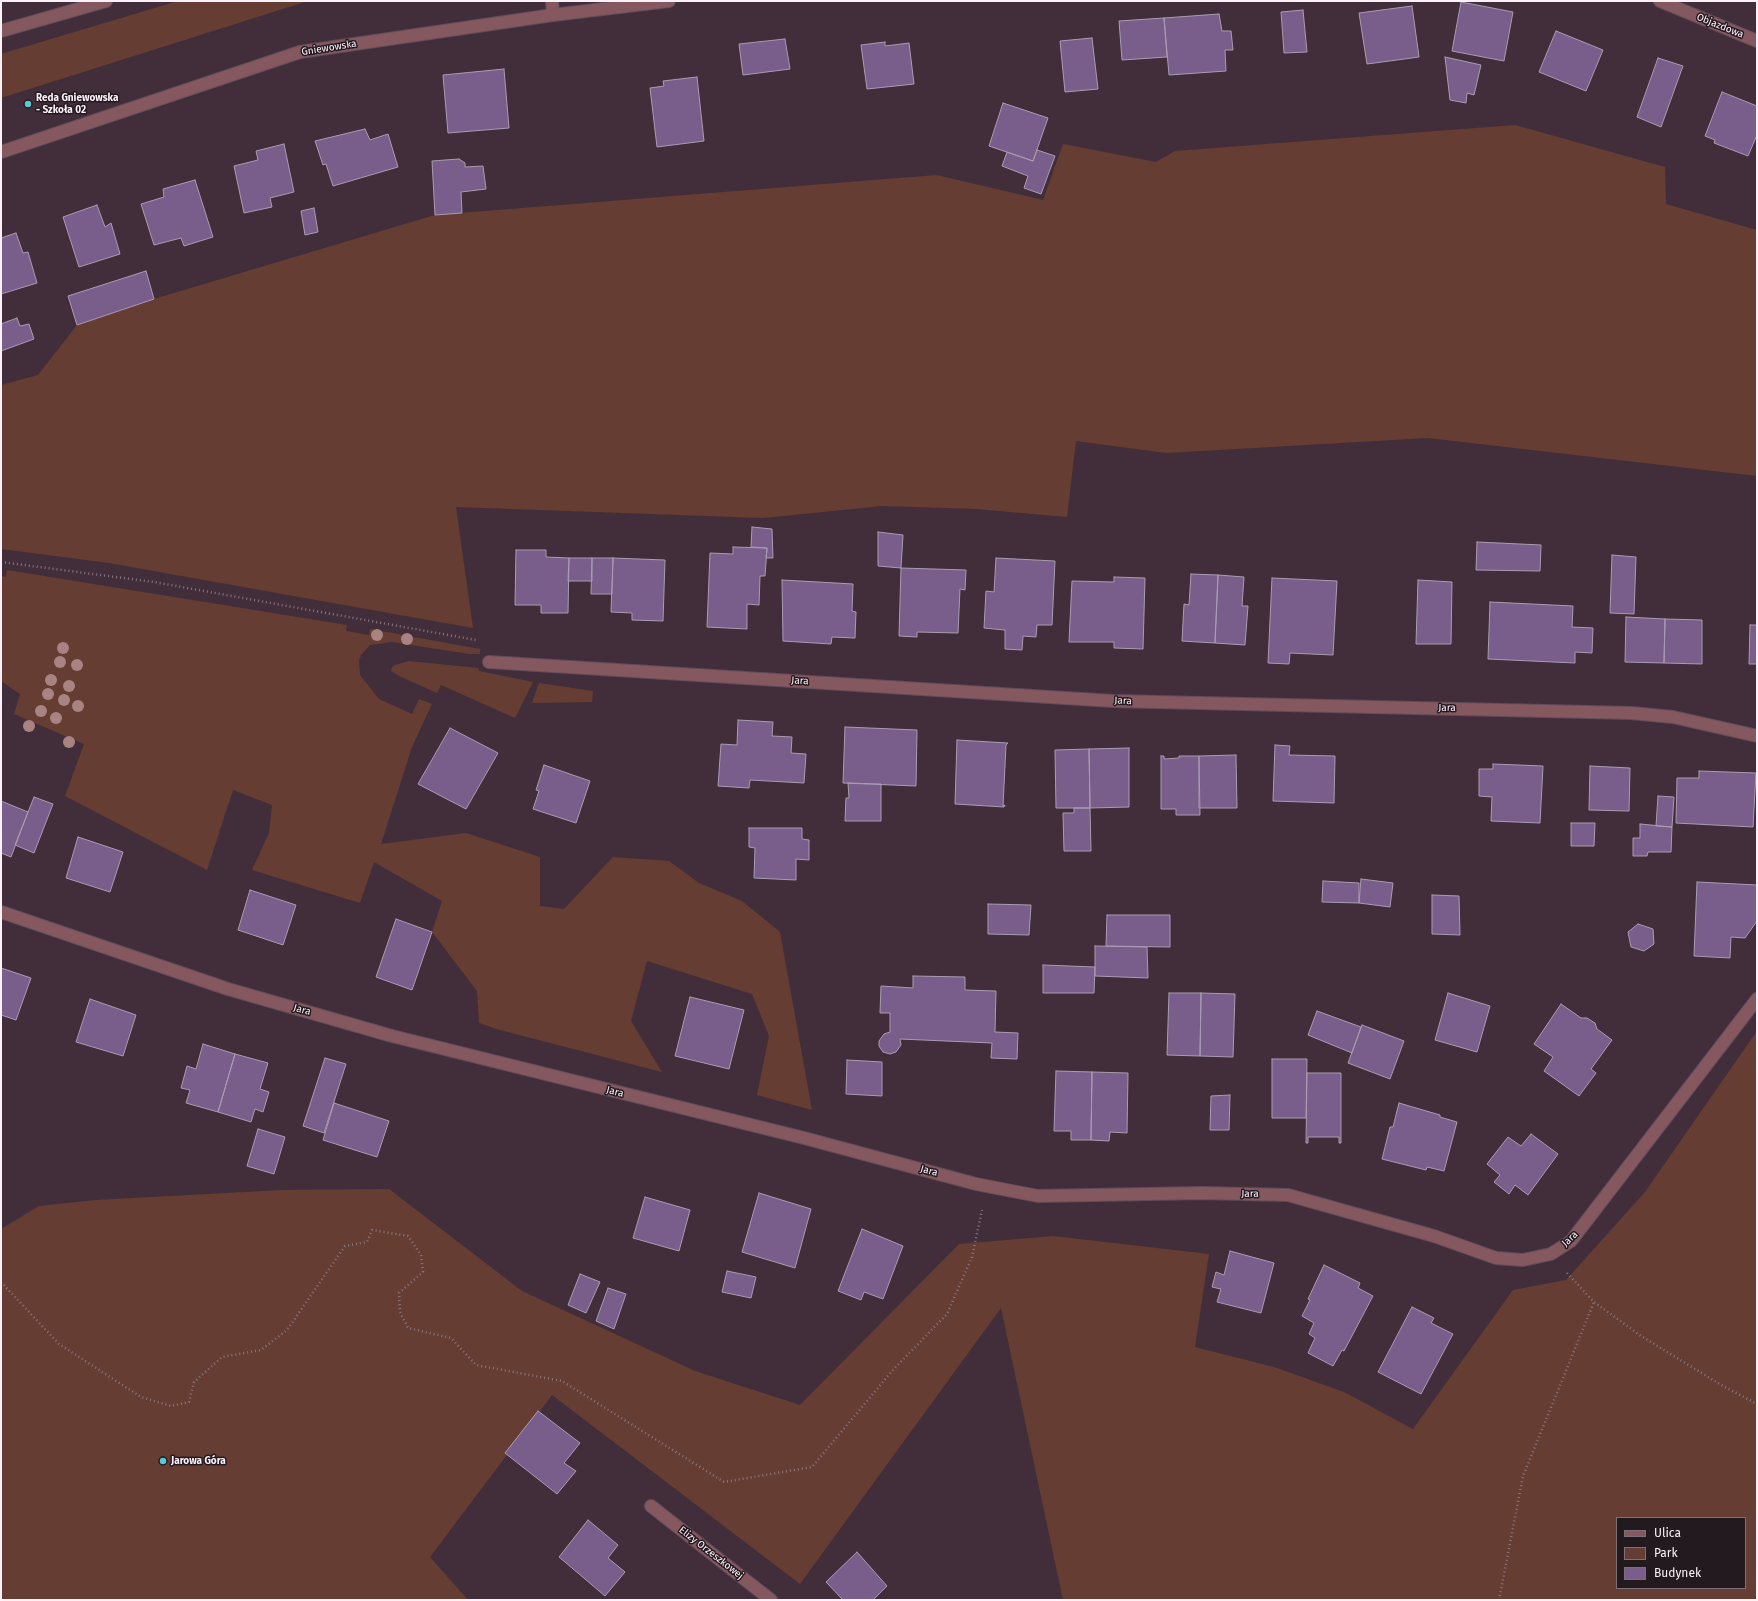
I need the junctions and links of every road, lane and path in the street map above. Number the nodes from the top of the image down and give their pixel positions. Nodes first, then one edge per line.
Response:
1 (106, 1) edge
2 (552, 1) edge
3 (669, 1) edge
4 (1660, 1) edge
5 (553, 15) junction
6 (1, 31) edge
7 (1757, 41) edge
8 (1, 152) edge
9 (1, 562) edge
10 (477, 640) dead end
11 (489, 662) dead end
12 (1757, 736) edge
13 (1, 912) edge
14 (1757, 999) edge
15 (983, 1207) dead end
16 (1551, 1254) junction
17 (1, 1282) edge
18 (1594, 1302) junction
19 (1757, 1404) edge
20 (651, 1506) dead end
21 (771, 1600) edge
22 (1499, 1600) edge

1 - 6 street
2 - 5 street
3 - 5 street, Gniewowska
4 - 7 street, Objazdowa
5 - 8 street, Gniewowska
9 - 10 path
11 - 12 street, Jara
13 - 16 street, Jara
14 - 16 street, Jara
15 - 17 path
16 - 18 path
18 - 19 path
18 - 22 path
20 - 21 street, Elizy Orzeszkowej

